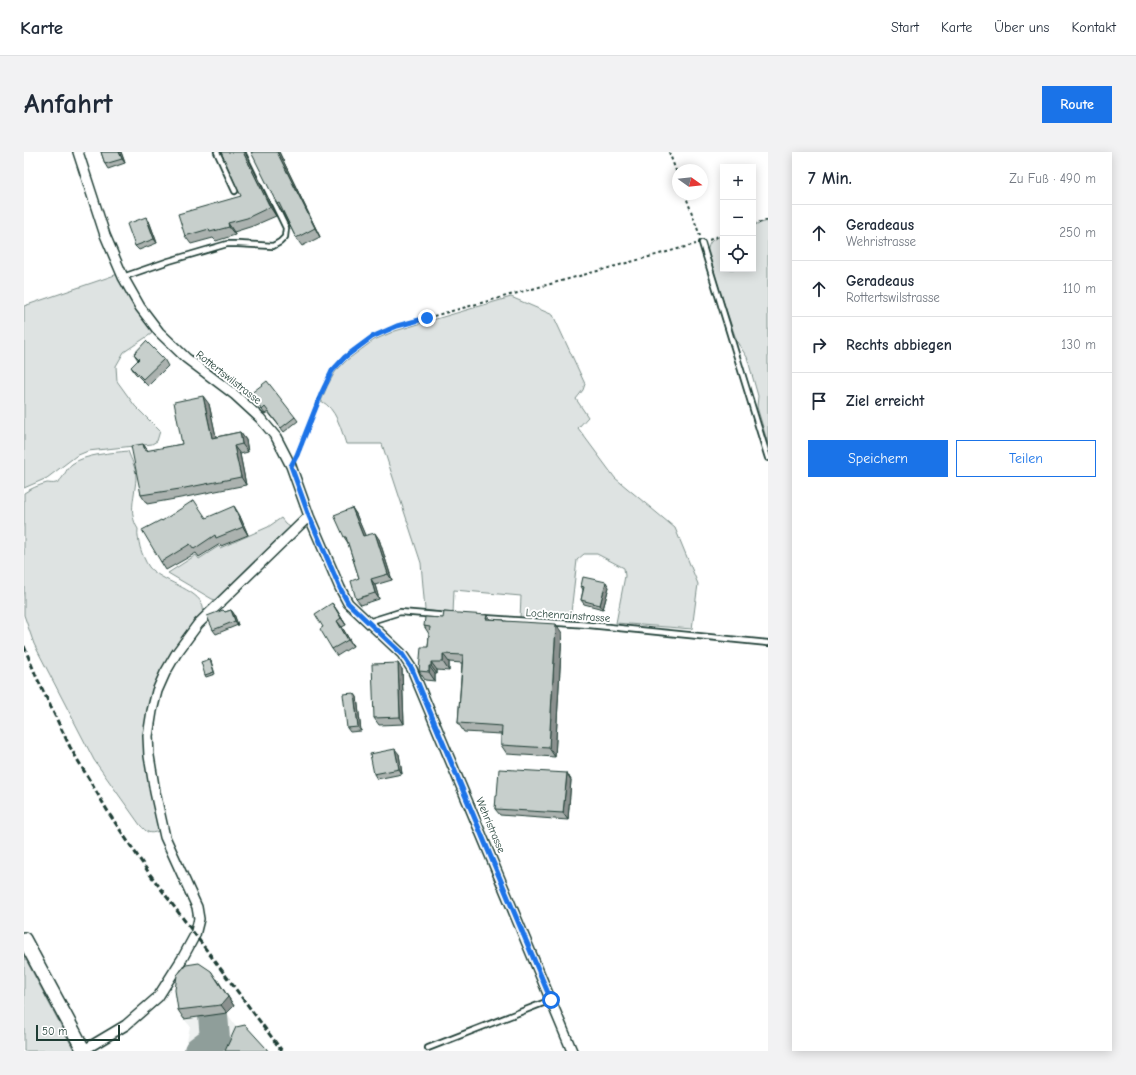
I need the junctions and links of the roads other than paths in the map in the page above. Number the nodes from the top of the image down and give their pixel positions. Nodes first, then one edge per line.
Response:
1 (78, 152) edge
2 (217, 152) edge
3 (249, 152) edge
4 (235, 191) edge
5 (702, 243) road end
6 (123, 277) junction
7 (768, 458) edge
8 (309, 516) junction
9 (455, 616) edge
10 (479, 618) edge
11 (368, 622) junction
12 (768, 642) edge
13 (24, 939) edge
14 (551, 1000) junction
15 (428, 1048) dead end
16 (83, 1051) edge
17 (572, 1051) edge

1 - 6 street, Rottertswilstrasse
2 - 4 lane
3 - 6 lane
5 - 7 lane
6 - 8 street, Rottertswilstrasse
8 - 11 street, Rottertswilstrasse
8 - 16 street
9 - 11 lane
10 - 12 lane, Lochenrainstrasse
11 - 14 street, Wehristrasse
13 - 16 main road
14 - 15 lane
14 - 17 street, Wehristrasse

